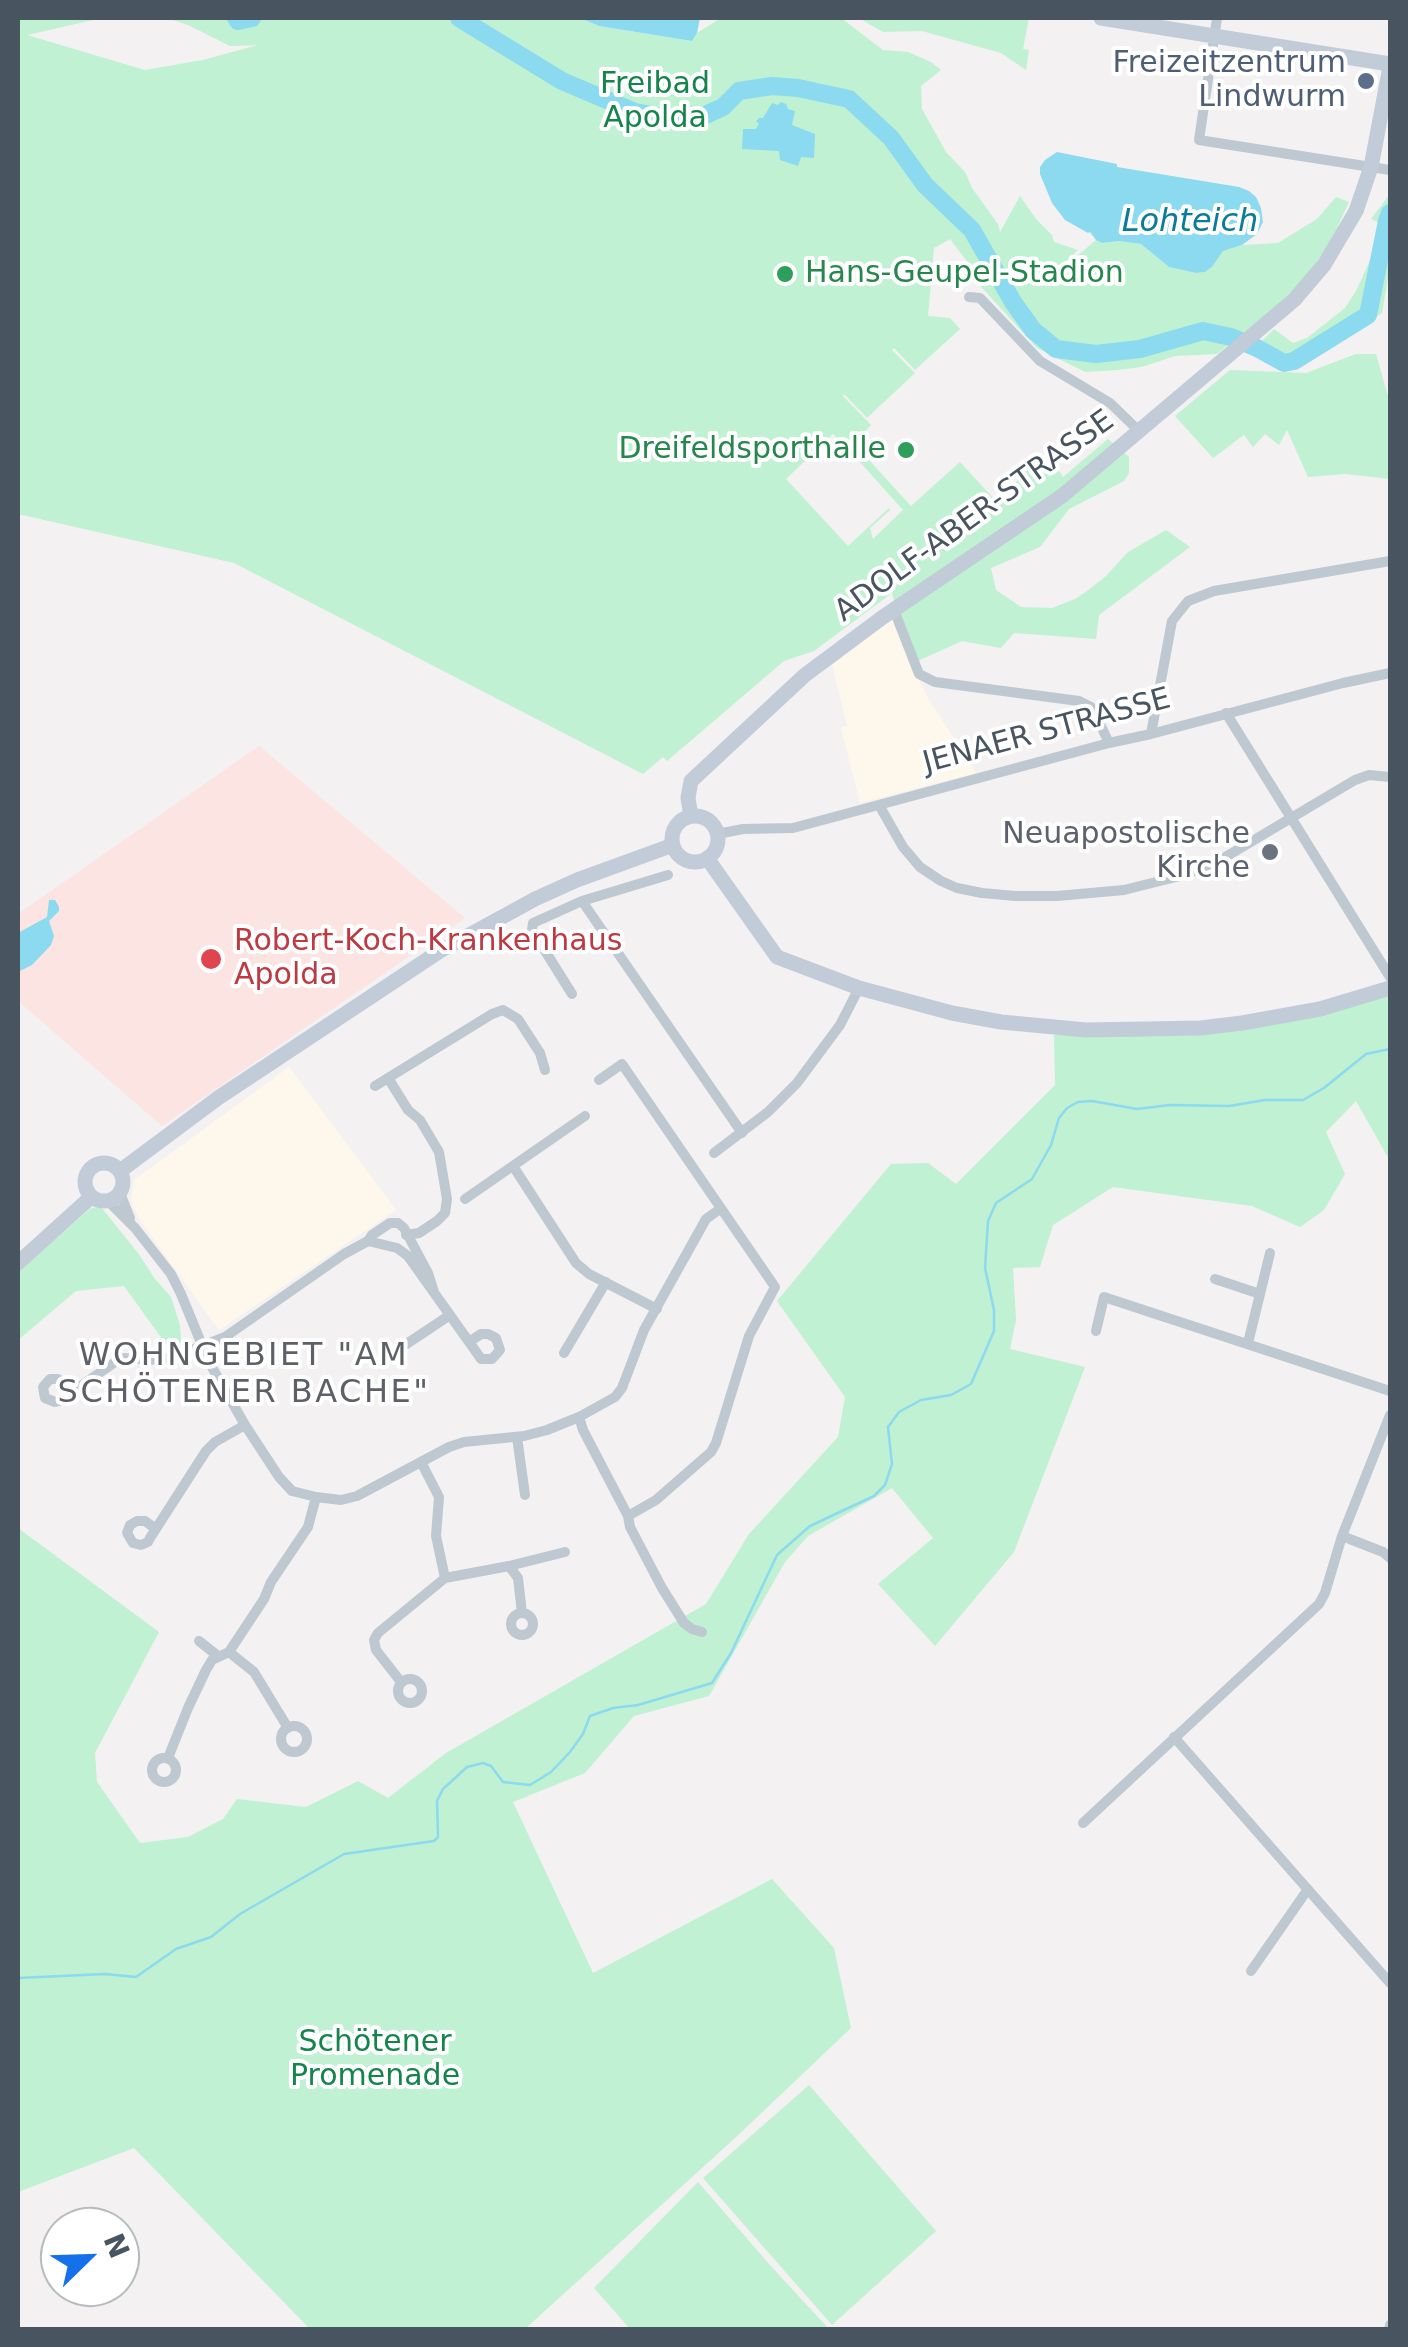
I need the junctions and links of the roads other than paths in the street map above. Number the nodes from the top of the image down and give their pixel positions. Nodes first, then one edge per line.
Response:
1 (1101, 18) edge
2 (1217, 18) edge
3 (1214, 37) junction
4 (1390, 65) edge
5 (1371, 167) junction
6 (1390, 170) edge
7 (969, 297) dead end
8 (1140, 432) junction
9 (1390, 561) edge
10 (894, 610) junction
11 (1390, 672) edge
12 (1226, 713) junction
13 (1151, 734) junction
14 (1108, 743) junction
15 (1390, 777) edge
16 (879, 804) junction
17 (691, 816) junction
18 (1290, 819) junction
19 (717, 834) junction
20 (673, 845) junction
21 (707, 858) junction
22 (668, 875) dead end
23 (582, 901) junction
24 (1390, 977) edge
25 (860, 988) junction
26 (1390, 988) edge
27 (572, 994) dead end
28 (546, 1070) dead end
29 (388, 1078) junction
30 (600, 1080) dead end
31 (375, 1086) dead end
32 (584, 1116) dead end
33 (742, 1133) junction
34 (714, 1154) dead end
35 (513, 1166) junction
36 (120, 1171) junction
37 (106, 1197) junction
38 (465, 1198) dead end
39 (720, 1209) junction
40 (406, 1235) junction
41 (368, 1241) junction
42 (397, 1248) junction
43 (1270, 1253) dead end
44 (18, 1263) edge
45 (1215, 1279) dead end
46 (606, 1282) junction
47 (434, 1292) junction
48 (1260, 1294) junction
49 (656, 1309) junction
50 (450, 1314) junction
51 (1096, 1330) dead end
52 (469, 1342) dead end
53 (1248, 1343) junction
54 (201, 1345) junction
55 (564, 1354) dead end
56 (390, 1355) dead end
57 (1390, 1390) edge
58 (71, 1392) dead end
59 (1390, 1415) edge
60 (579, 1417) junction
61 (245, 1425) junction
62 (517, 1437) junction
63 (421, 1462) junction
64 (525, 1495) dead end
65 (316, 1498) junction
66 (628, 1516) junction
67 (156, 1529) dead end
68 (1342, 1536) junction
69 (566, 1552) dead end
70 (1390, 1558) edge
71 (510, 1566) junction
72 (445, 1578) junction
73 (522, 1613) dead end
74 (702, 1632) dead end
75 (199, 1640) dead end
76 (224, 1654) junction
77 (401, 1682) dead end
78 (288, 1728) dead end
79 (1174, 1737) junction
80 (168, 1758) dead end
81 (1083, 1823) dead end
82 (1308, 1889) junction
83 (1251, 1972) dead end
84 (1390, 1982) edge

1 - 3 main road
2 - 3 street
3 - 4 main road
3 - 5 street
4 - 5 main road, ADOLF-ABER-STRASSE
5 - 6 street
5 - 8 main road, ADOLF-ABER-STRASSE
7 - 8 street
8 - 10 main road, ADOLF-ABER-STRASSE
9 - 13 street
10 - 14 street
10 - 17 main road, ADOLF-ABER-STRASSE
11 - 12 street, JENAER STRASSE
12 - 13 street, JENAER STRASSE
12 - 18 street
13 - 14 street, JENAER STRASSE
14 - 16 street, JENAER STRASSE
15 - 18 street
16 - 18 street
16 - 19 street, JENAER STRASSE
17 - 19 main road
17 - 20 main road
18 - 24 street
19 - 21 main road
20 - 21 main road
20 - 36 main road
21 - 25 main road
22 - 23 street
23 - 27 street
23 - 33 street
25 - 26 main road
25 - 33 street
28 - 29 street
29 - 31 street
29 - 40 street
30 - 39 street
32 - 35 street
33 - 34 street
35 - 38 street
35 - 46 street
36 - 37 main road
36 - 37 main road
37 - 44 main road
37 - 54 street
39 - 49 street
39 - 66 street
40 - 41 street
40 - 42 street
40 - 47 street
41 - 42 street
41 - 54 street
42 - 47 street
43 - 48 street
45 - 48 street
46 - 49 street
46 - 55 street
47 - 50 street
48 - 53 street
49 - 60 street
50 - 52 street
50 - 56 street
51 - 53 street
53 - 57 street
54 - 58 street
54 - 61 street
59 - 68 street
60 - 62 street
60 - 66 street
61 - 65 street
61 - 67 street
62 - 63 street
62 - 64 street
63 - 65 street
63 - 72 street
65 - 76 street
66 - 74 street
68 - 70 street
68 - 79 street
69 - 71 street
71 - 72 street
71 - 73 street
72 - 77 street
75 - 76 street
76 - 78 street
76 - 80 street
79 - 81 street
79 - 82 street
82 - 83 street
82 - 84 street

